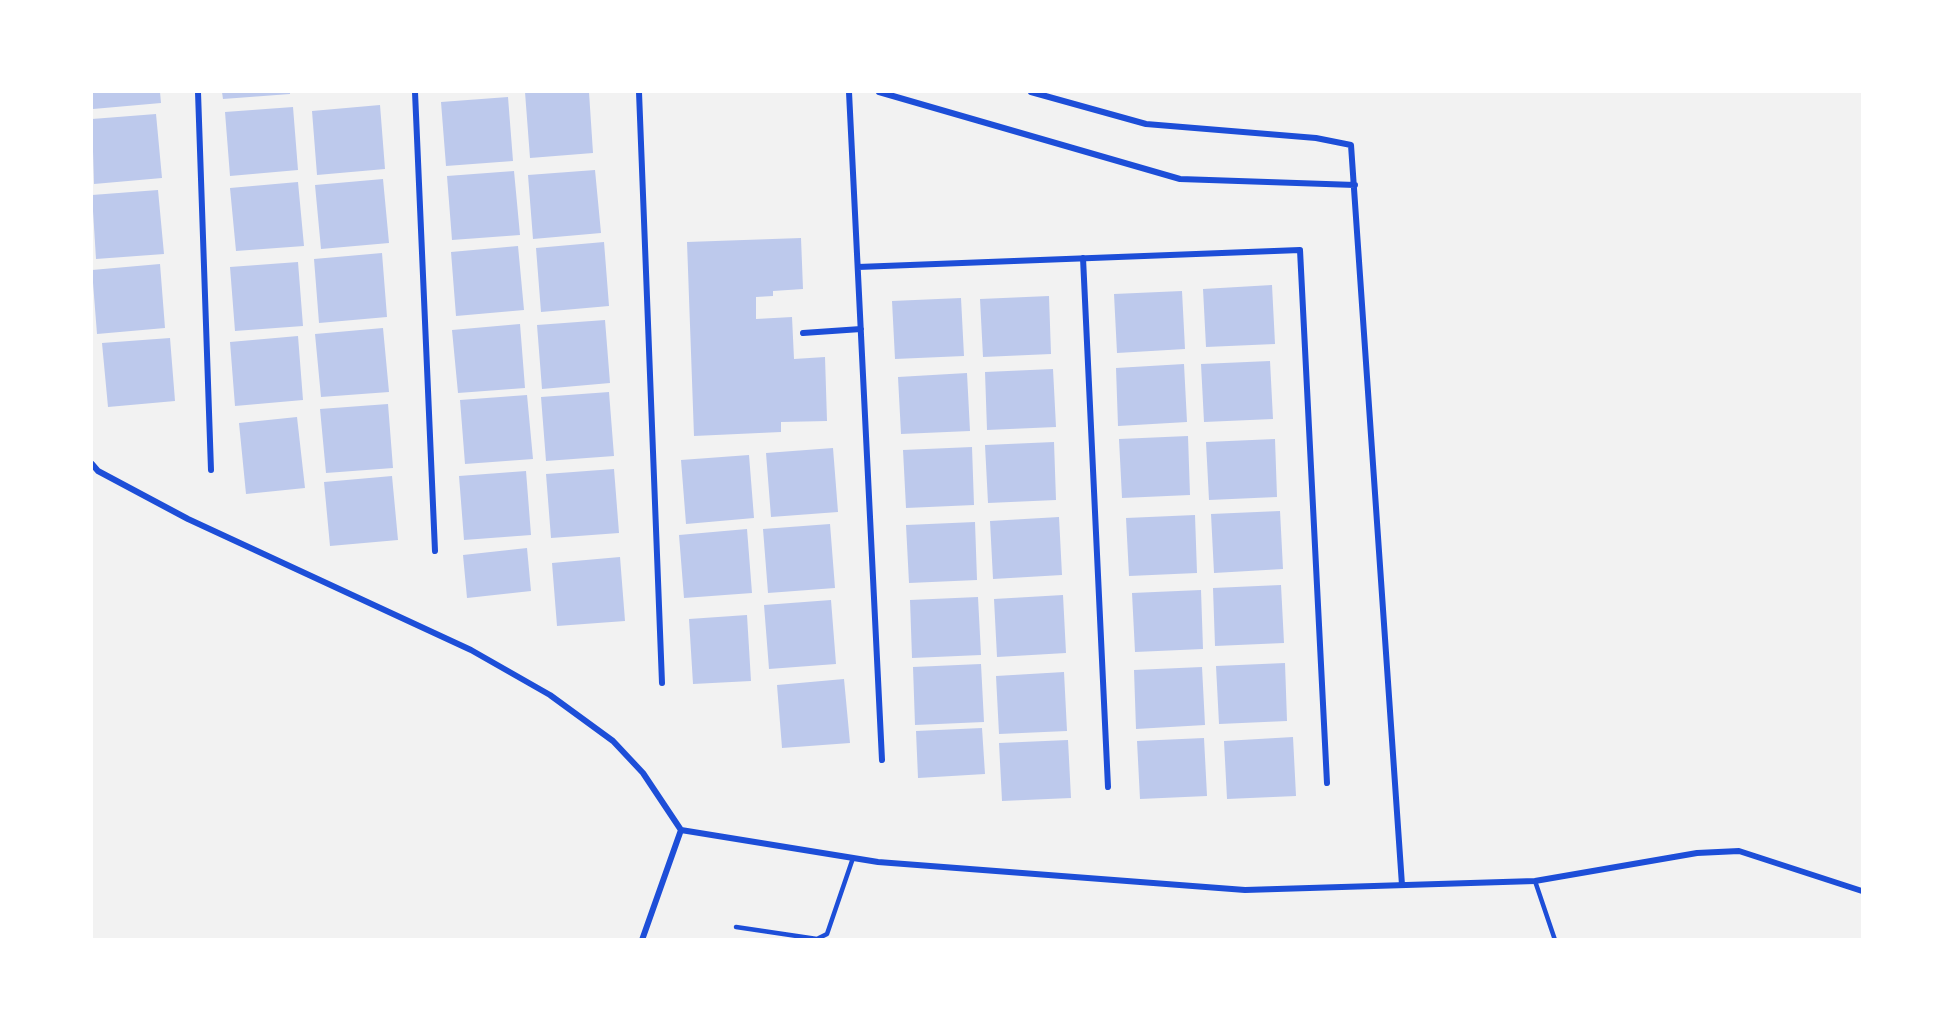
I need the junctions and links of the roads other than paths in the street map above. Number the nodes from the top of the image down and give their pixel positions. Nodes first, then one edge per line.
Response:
1 (198, 92) edge
2 (415, 92) edge
3 (639, 92) edge
4 (849, 92) edge
5 (879, 92) edge
6 (1031, 92) edge
7 (1355, 185) junction
8 (1083, 258) junction
9 (858, 267) junction
10 (861, 329) junction
11 (803, 333) dead end
12 (92, 464) edge
13 (211, 470) dead end
14 (435, 551) dead end
15 (662, 683) dead end
16 (882, 760) dead end
17 (1327, 783) dead end
18 (1108, 787) dead end
19 (681, 830) junction
20 (853, 858) junction
21 (1535, 881) junction
22 (1402, 885) junction
23 (1863, 891) edge
24 (736, 927) dead end
25 (642, 939) edge
26 (1555, 939) edge

1 - 13 street
2 - 14 street
3 - 15 street
4 - 9 street
5 - 7 street
6 - 7 street
7 - 22 street
8 - 9 street
8 - 17 street
8 - 18 street
9 - 10 street
10 - 11 street
10 - 16 street
12 - 19 street
19 - 20 street
19 - 25 street
20 - 22 street
20 - 24 lane
21 - 22 street
21 - 23 street
21 - 26 lane

